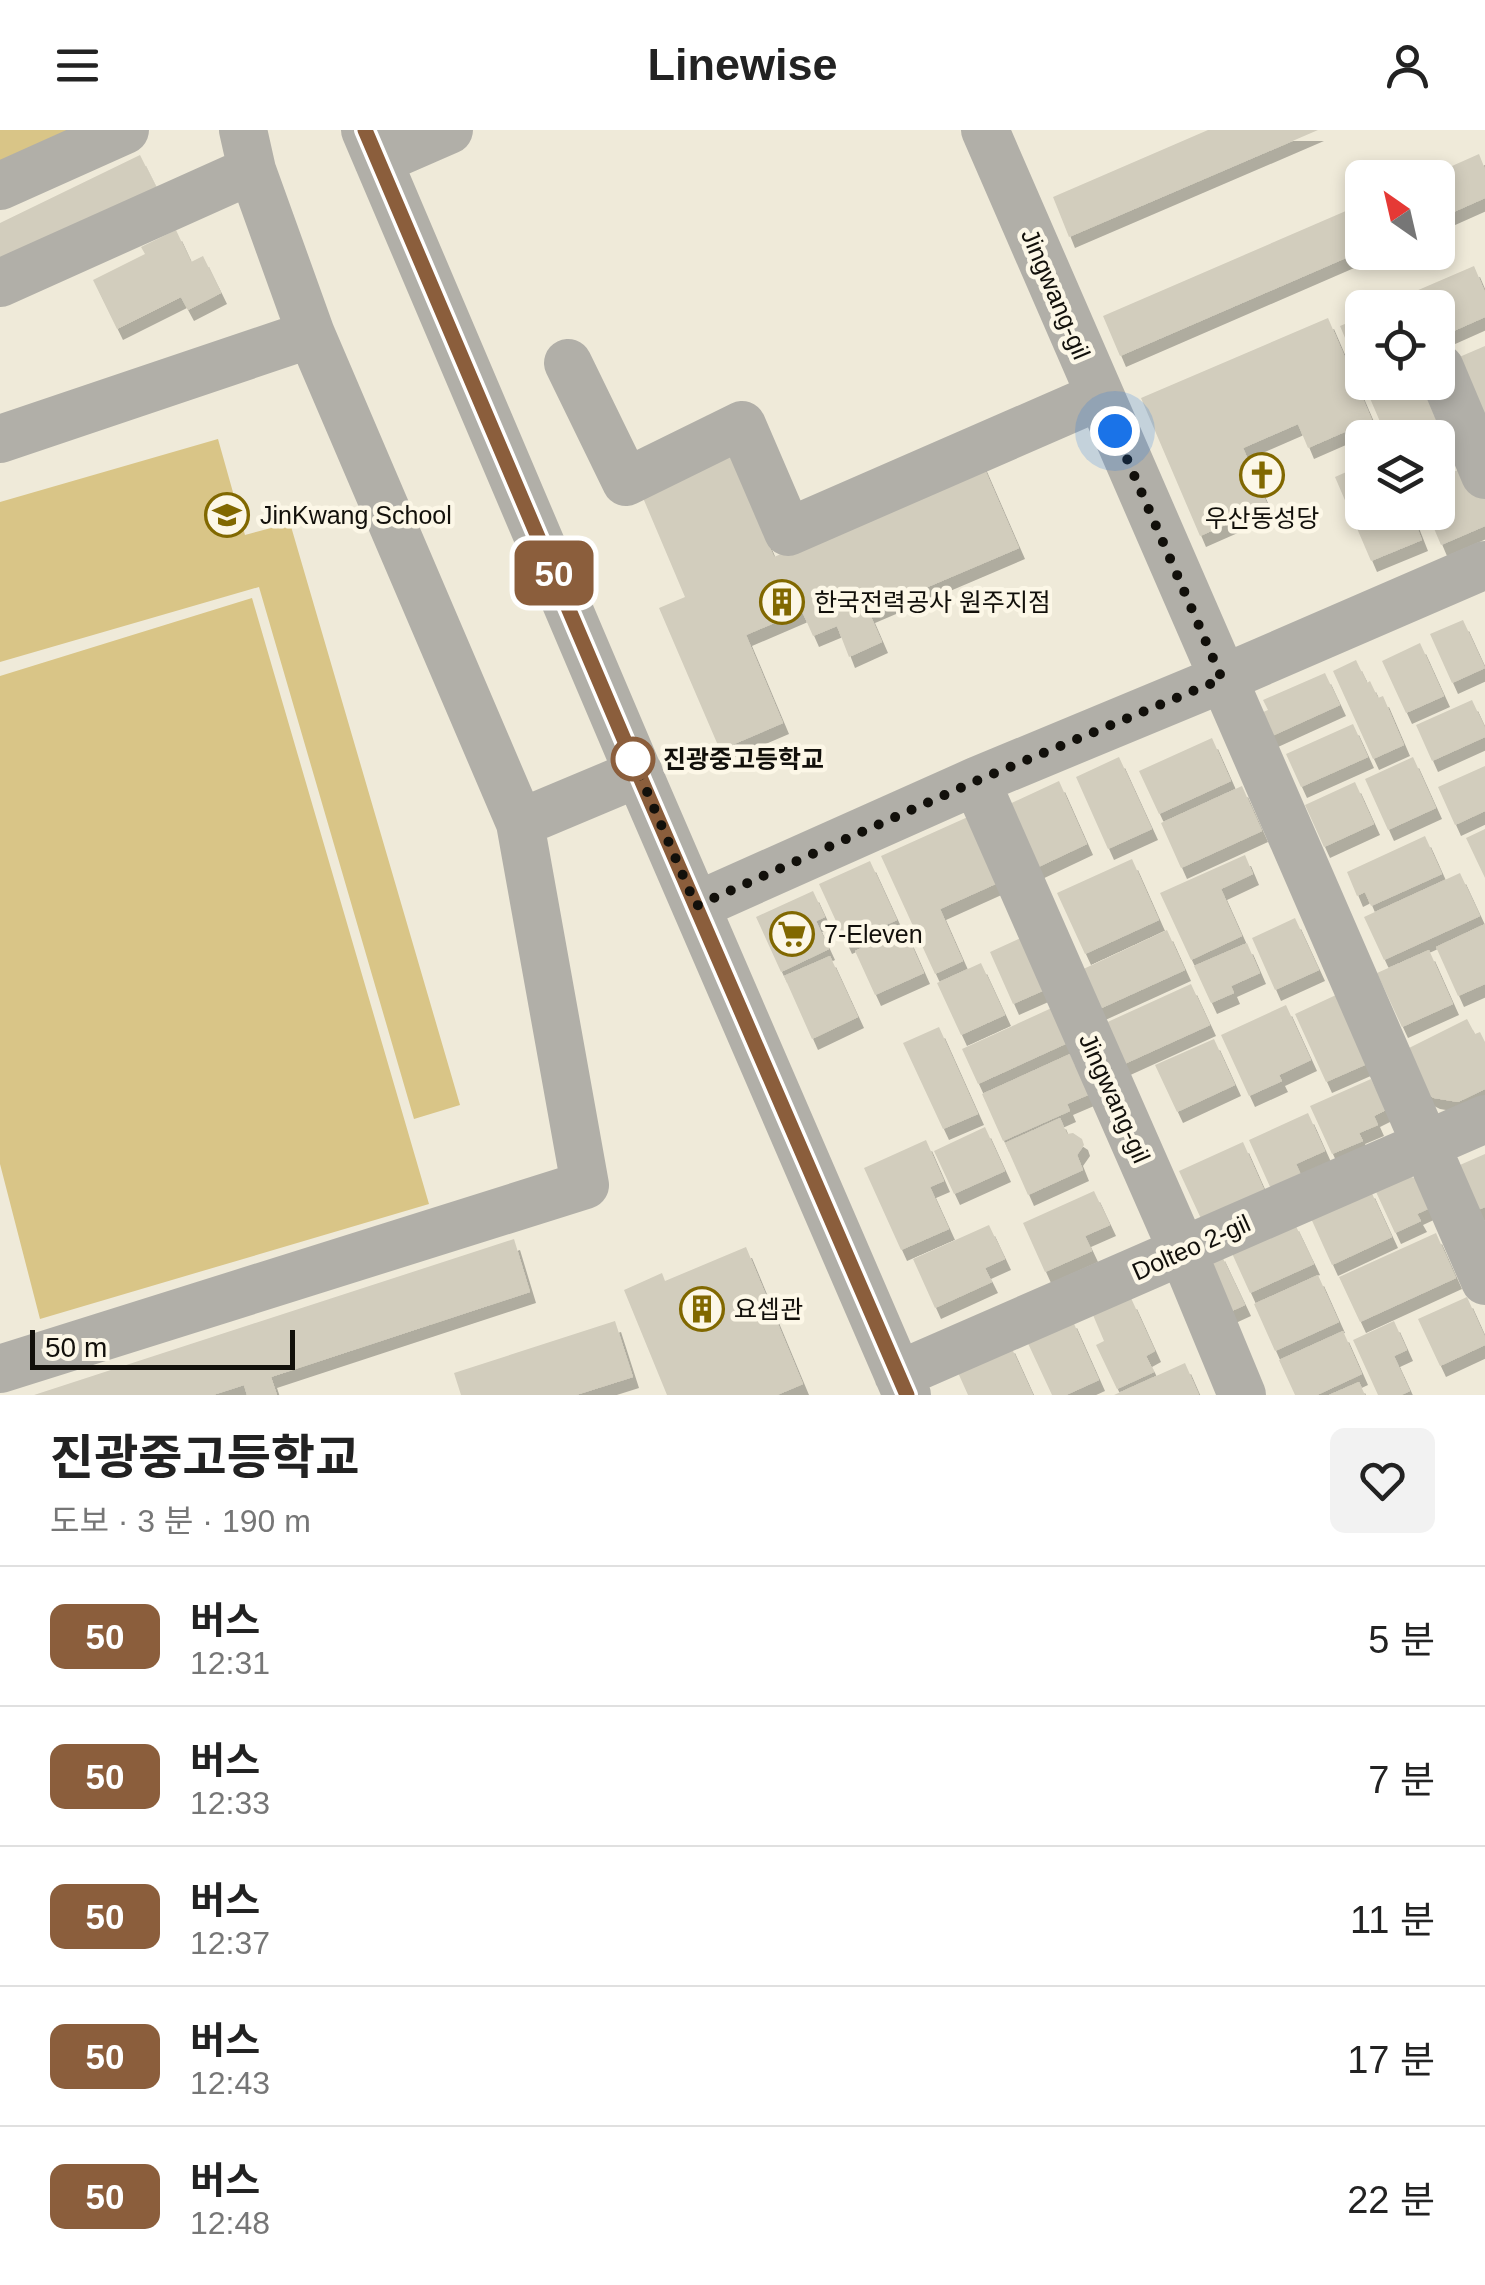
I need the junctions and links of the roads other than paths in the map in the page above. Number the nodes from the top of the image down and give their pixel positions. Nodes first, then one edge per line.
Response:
1 (125, 130) edge
2 (449, 130) edge
3 (986, 130) edge
4 (372, 146) edge
5 (248, 150) edge
6 (0, 186) edge
7 (0, 283) edge
8 (311, 334) junction
9 (568, 364) dead end
10 (1100, 396) junction
11 (1453, 400) edge
12 (0, 438) edge
13 (1485, 475) edge
14 (1480, 580) edge
15 (1222, 679) junction
16 (640, 774) junction
17 (976, 781) junction
18 (520, 823) junction
19 (696, 906) junction
20 (1485, 1119) edge
21 (1424, 1145) junction
22 (1182, 1250) junction
23 (1485, 1281) edge
24 (0, 1369) edge
25 (902, 1385) edge
26 (1242, 1395) edge

1 - 6 street
2 - 4 street
3 - 10 street, Jingwang-gil
4 - 16 street
5 - 7 street
5 - 8 street
8 - 12 street
8 - 18 street
9 - 10 street
10 - 15 street, Jingwang-gil
11 - 13 street
14 - 15 street
15 - 17 street
15 - 21 street, Jingwang-gil
16 - 18 street
16 - 19 street
17 - 19 street
17 - 22 street, Jingwang-gil
18 - 24 street
19 - 25 street
20 - 21 street, Dolteo 2-gil
21 - 22 street, Dolteo 2-gil
21 - 23 street, Jingwang-gil
22 - 25 street, Dolteo 2-gil
22 - 26 street, Jingwang-gil

